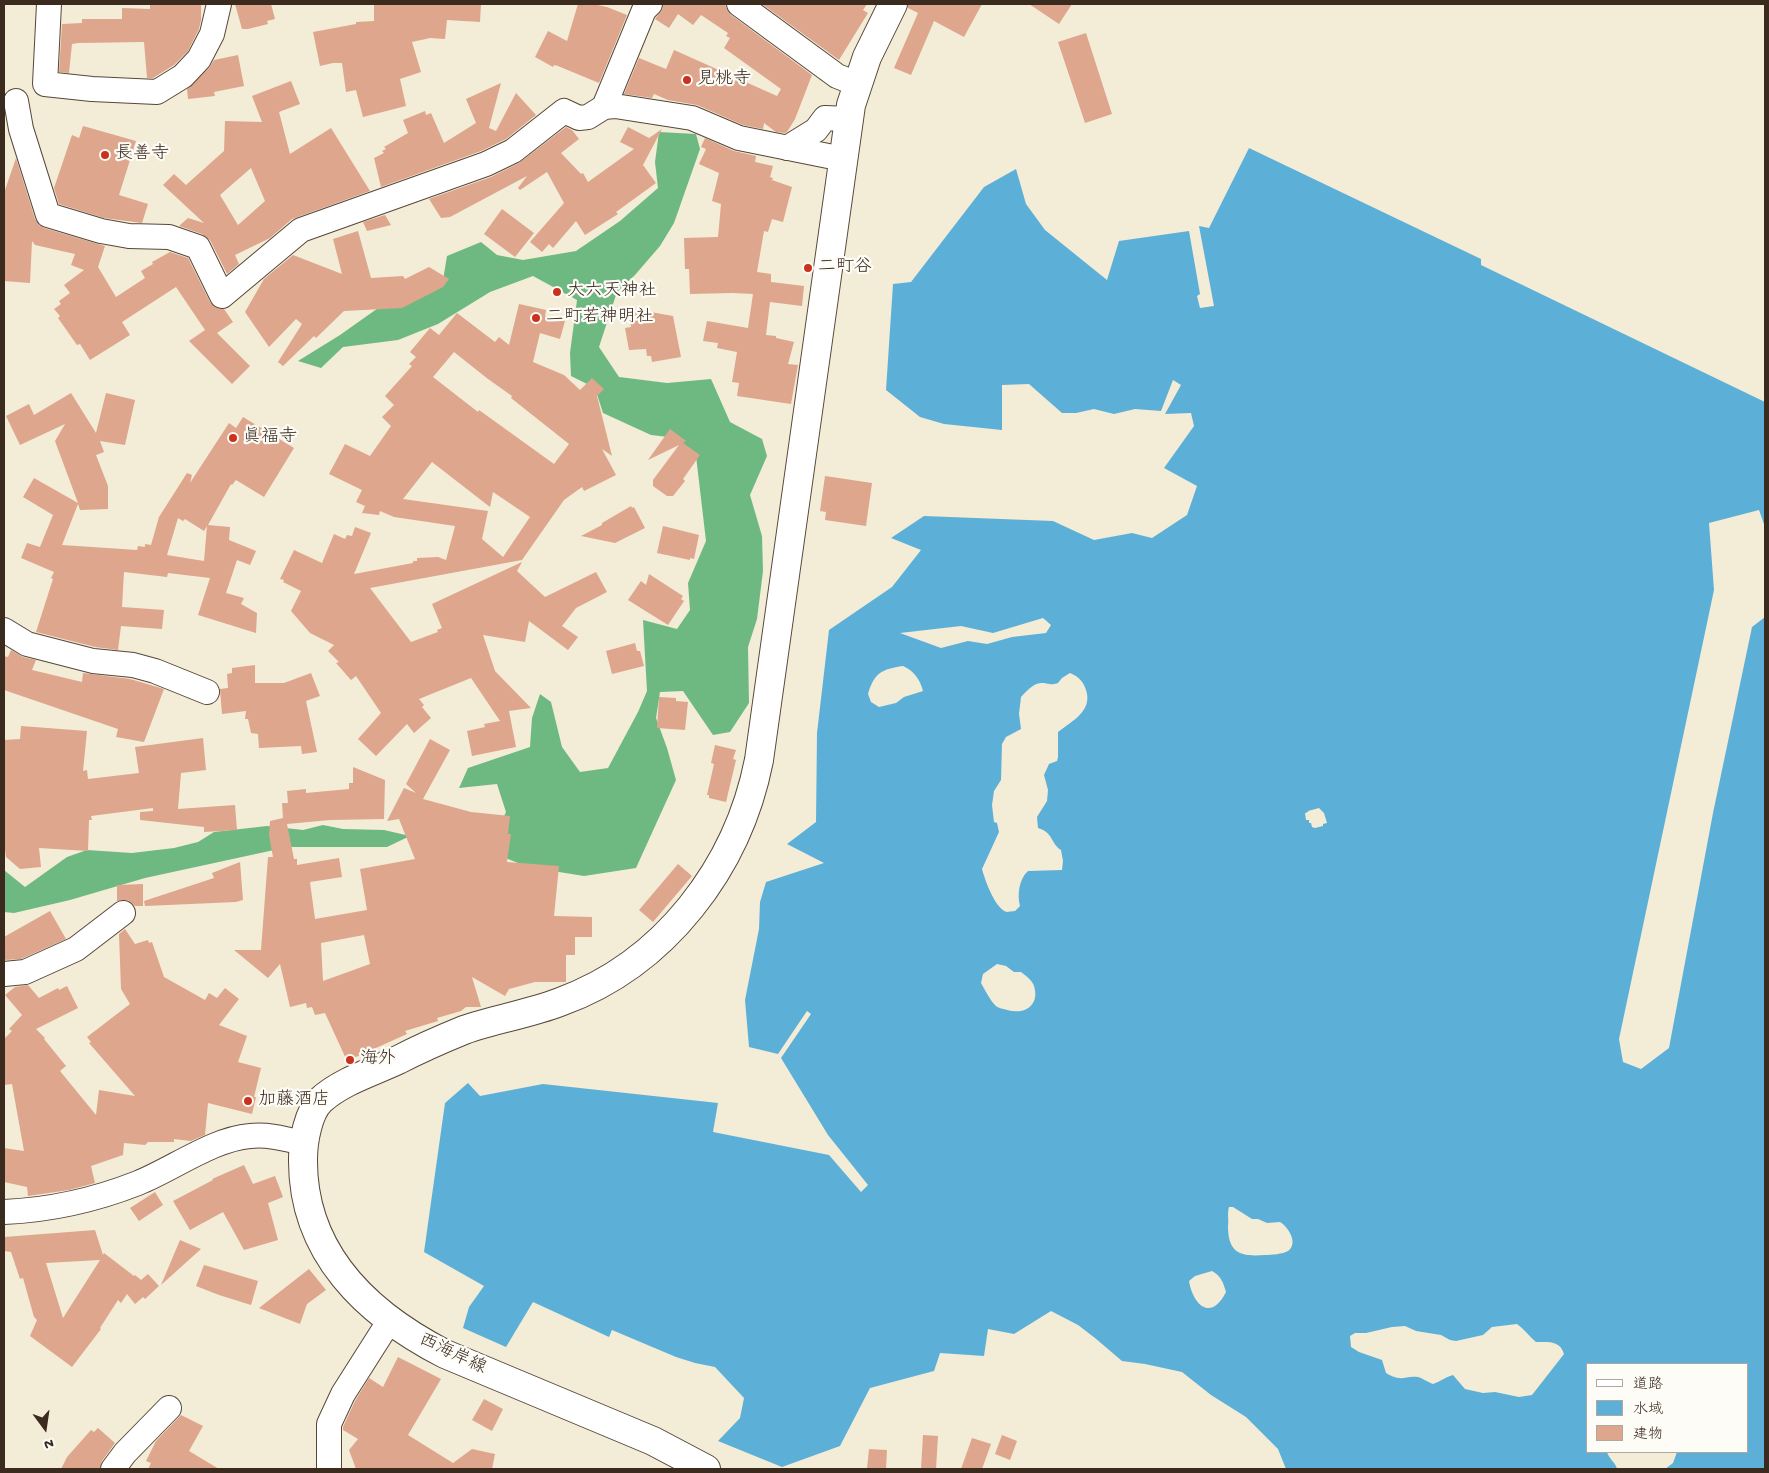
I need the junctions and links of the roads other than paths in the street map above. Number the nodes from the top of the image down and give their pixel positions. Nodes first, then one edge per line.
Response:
1 (49, 4) edge
2 (219, 4) edge
3 (650, 4) edge
4 (739, 4) edge
5 (893, 4) edge
6 (45, 76) junction
7 (857, 84) junction
8 (10, 101) edge
9 (604, 107) junction
10 (849, 119) junction
11 (787, 148) junction
12 (843, 159) junction
13 (4, 630) edge
14 (207, 692) dead end
15 (123, 913) dead end
16 (4, 974) edge
17 (303, 1143) junction
18 (4, 1212) edge
19 (390, 1320) junction
20 (169, 1408) dead end
21 (113, 1469) edge
22 (330, 1469) edge
23 (706, 1469) edge

1 - 6 street
2 - 6 street
3 - 9 street
4 - 7 street
5 - 7 street, 西海岸線
6 - 8 street
7 - 10 street, 西海岸線
8 - 9 street
9 - 11 street
10 - 11 street
10 - 12 street, 西海岸線
11 - 12 street
12 - 17 street, 西海岸線
13 - 14 street
15 - 16 street
17 - 18 street
17 - 19 street, 西海岸線
19 - 22 street
19 - 23 street, 西海岸線
20 - 21 street

